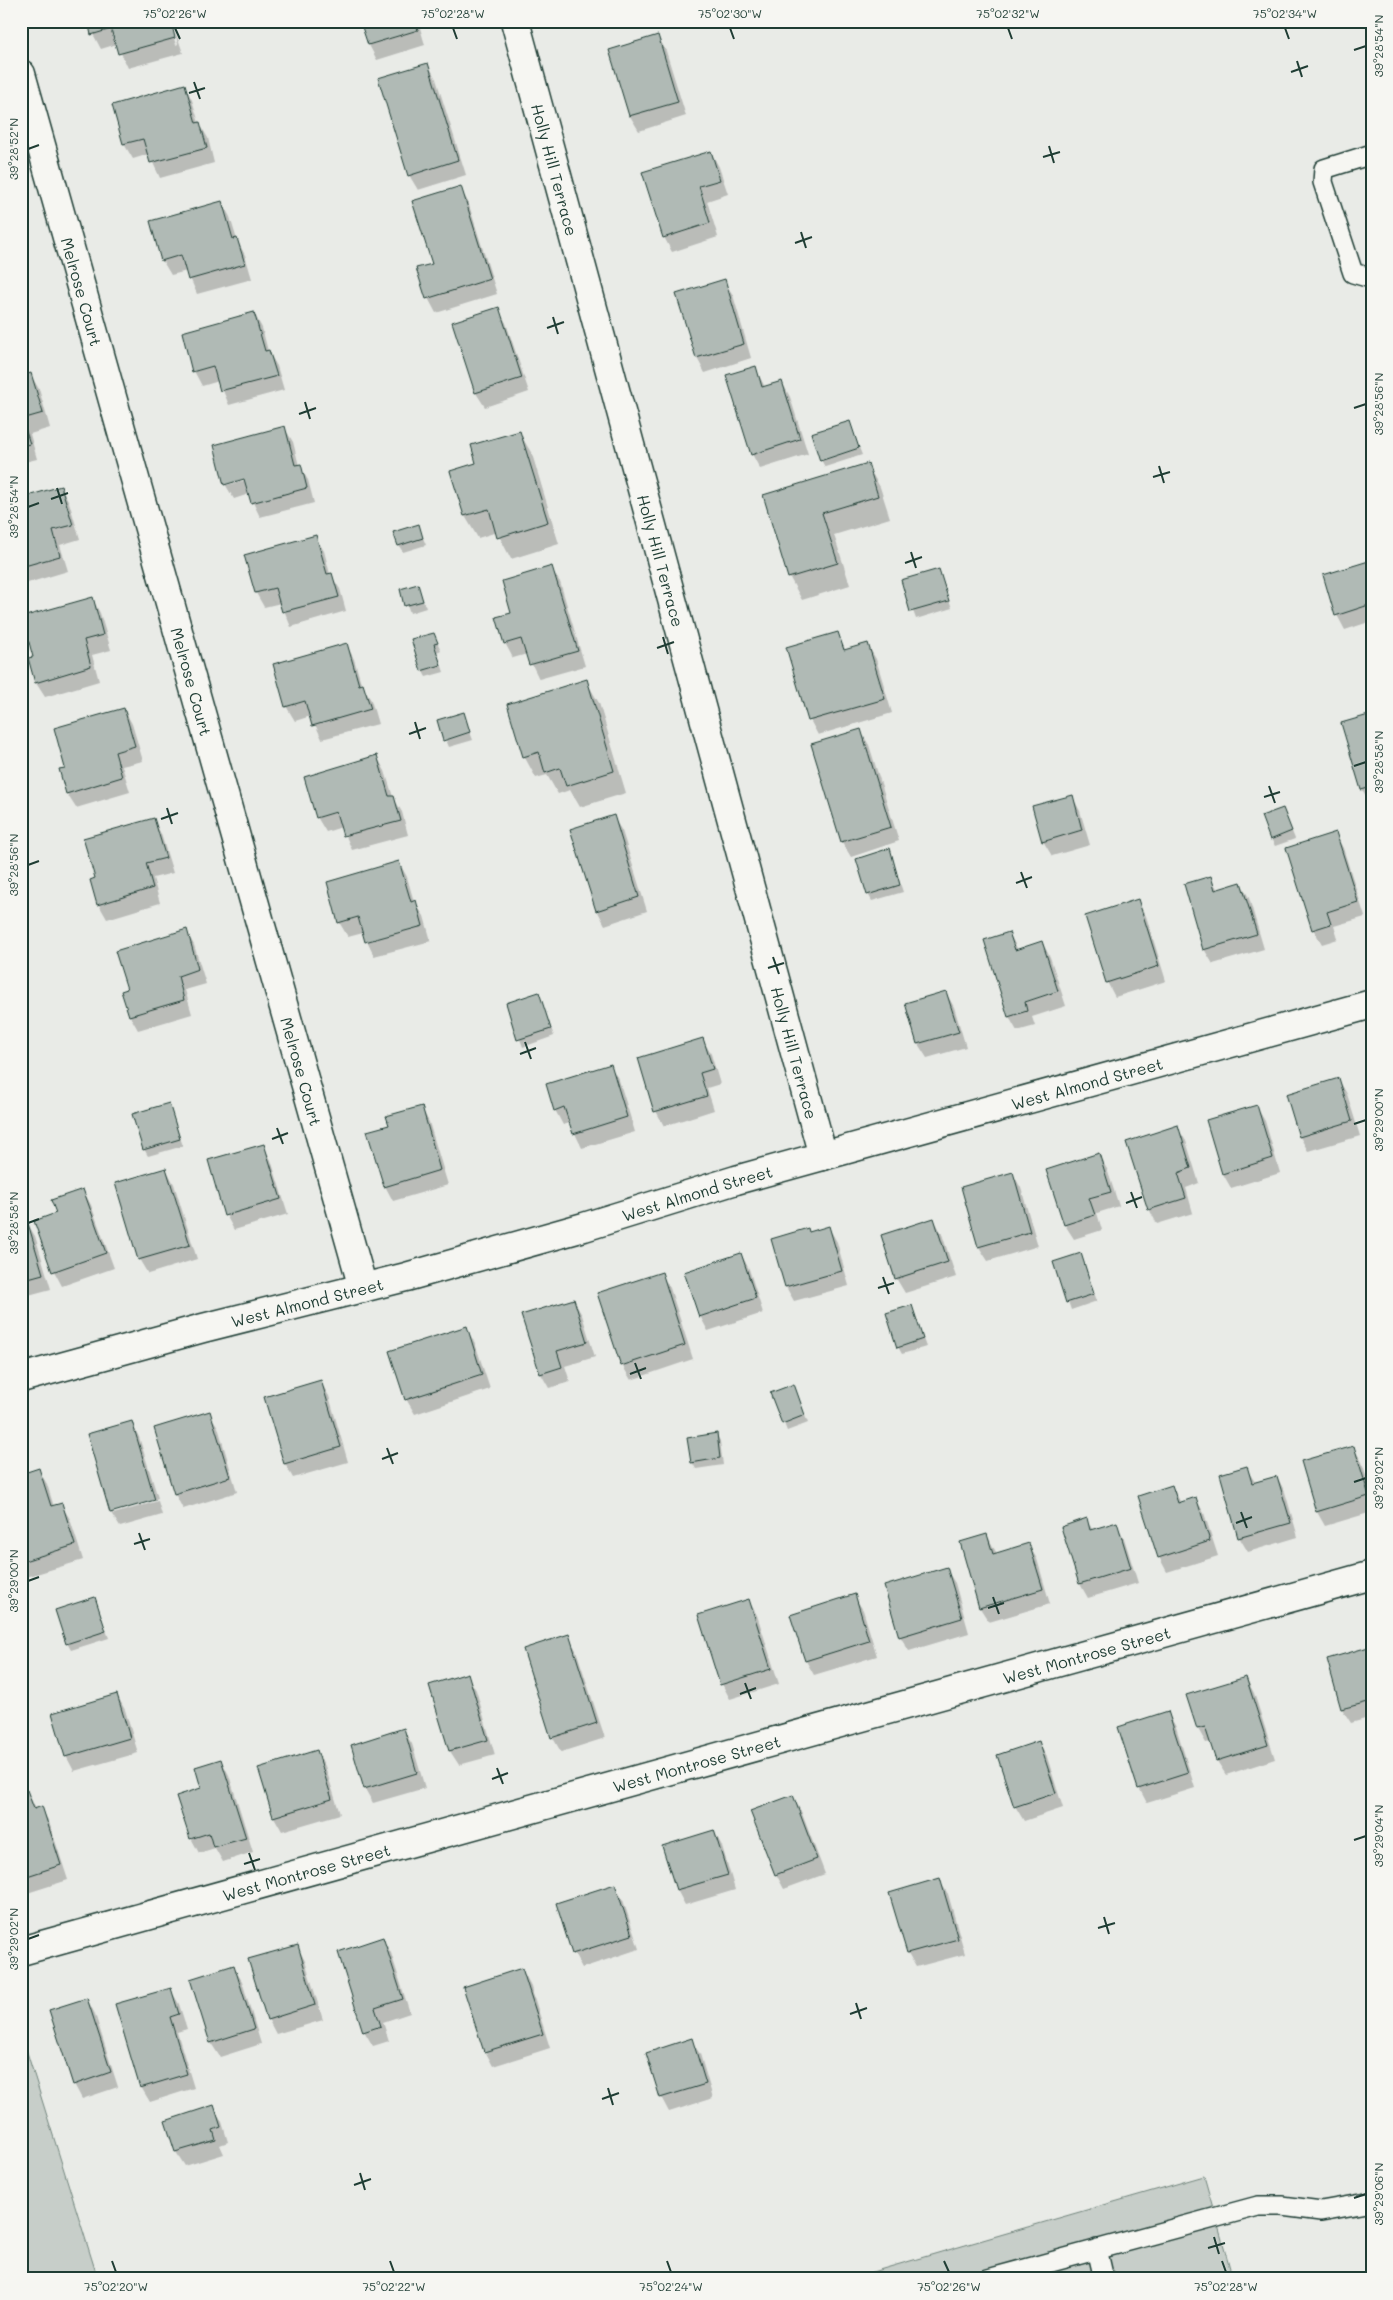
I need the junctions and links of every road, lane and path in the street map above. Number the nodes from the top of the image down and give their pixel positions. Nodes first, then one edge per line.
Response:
1 (515, 21) edge
2 (21, 74) edge
3 (1372, 154) edge
4 (1372, 276) edge
5 (1372, 1004) edge
6 (823, 1156) junction
7 (363, 1288) junction
8 (21, 1378) edge
9 (1372, 1575) edge
10 (21, 1951) edge
11 (1372, 2202) edge
12 (1097, 2250) junction
13 (988, 2279) edge
14 (1104, 2279) edge

1 - 6 street, Holly Hill Terrace
2 - 7 street, Melrose Court
3 - 4 lane
5 - 6 street, West Almond Street
6 - 7 street, West Almond Street
7 - 8 street, West Almond Street
9 - 10 street, West Montrose Street
11 - 12 lane
12 - 13 lane
12 - 14 lane

